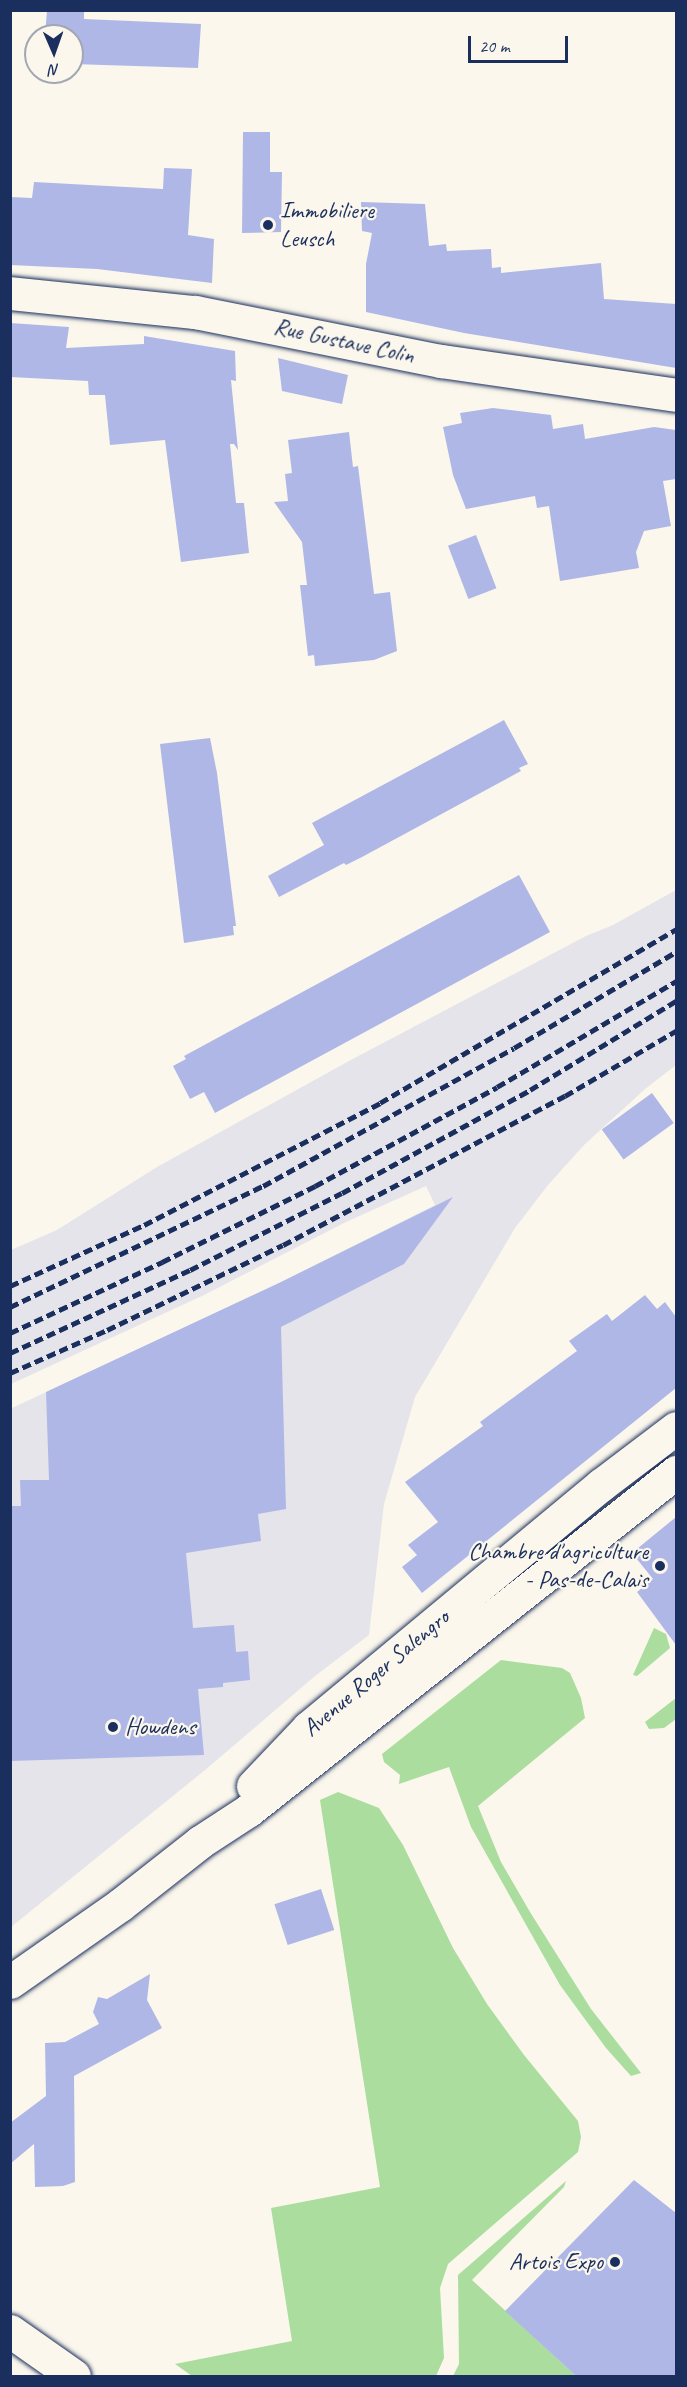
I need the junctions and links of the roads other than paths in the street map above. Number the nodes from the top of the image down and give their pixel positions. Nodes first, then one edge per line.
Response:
1 (10, 292) edge
2 (676, 395) edge
3 (676, 1428) edge
4 (676, 1472) edge
5 (200, 1842) junction
6 (14, 1982) edge
7 (10, 2331) edge
8 (10, 2350) edge
9 (67, 2376) edge
10 (74, 2376) edge

1 - 2 street, Rue Gustave Colin
3 - 5 street, Avenue Roger Salengro
4 - 5 street, Avenue Roger Salengro
5 - 6 street, Avenue Roger Salengro
7 - 10 street
8 - 9 street

